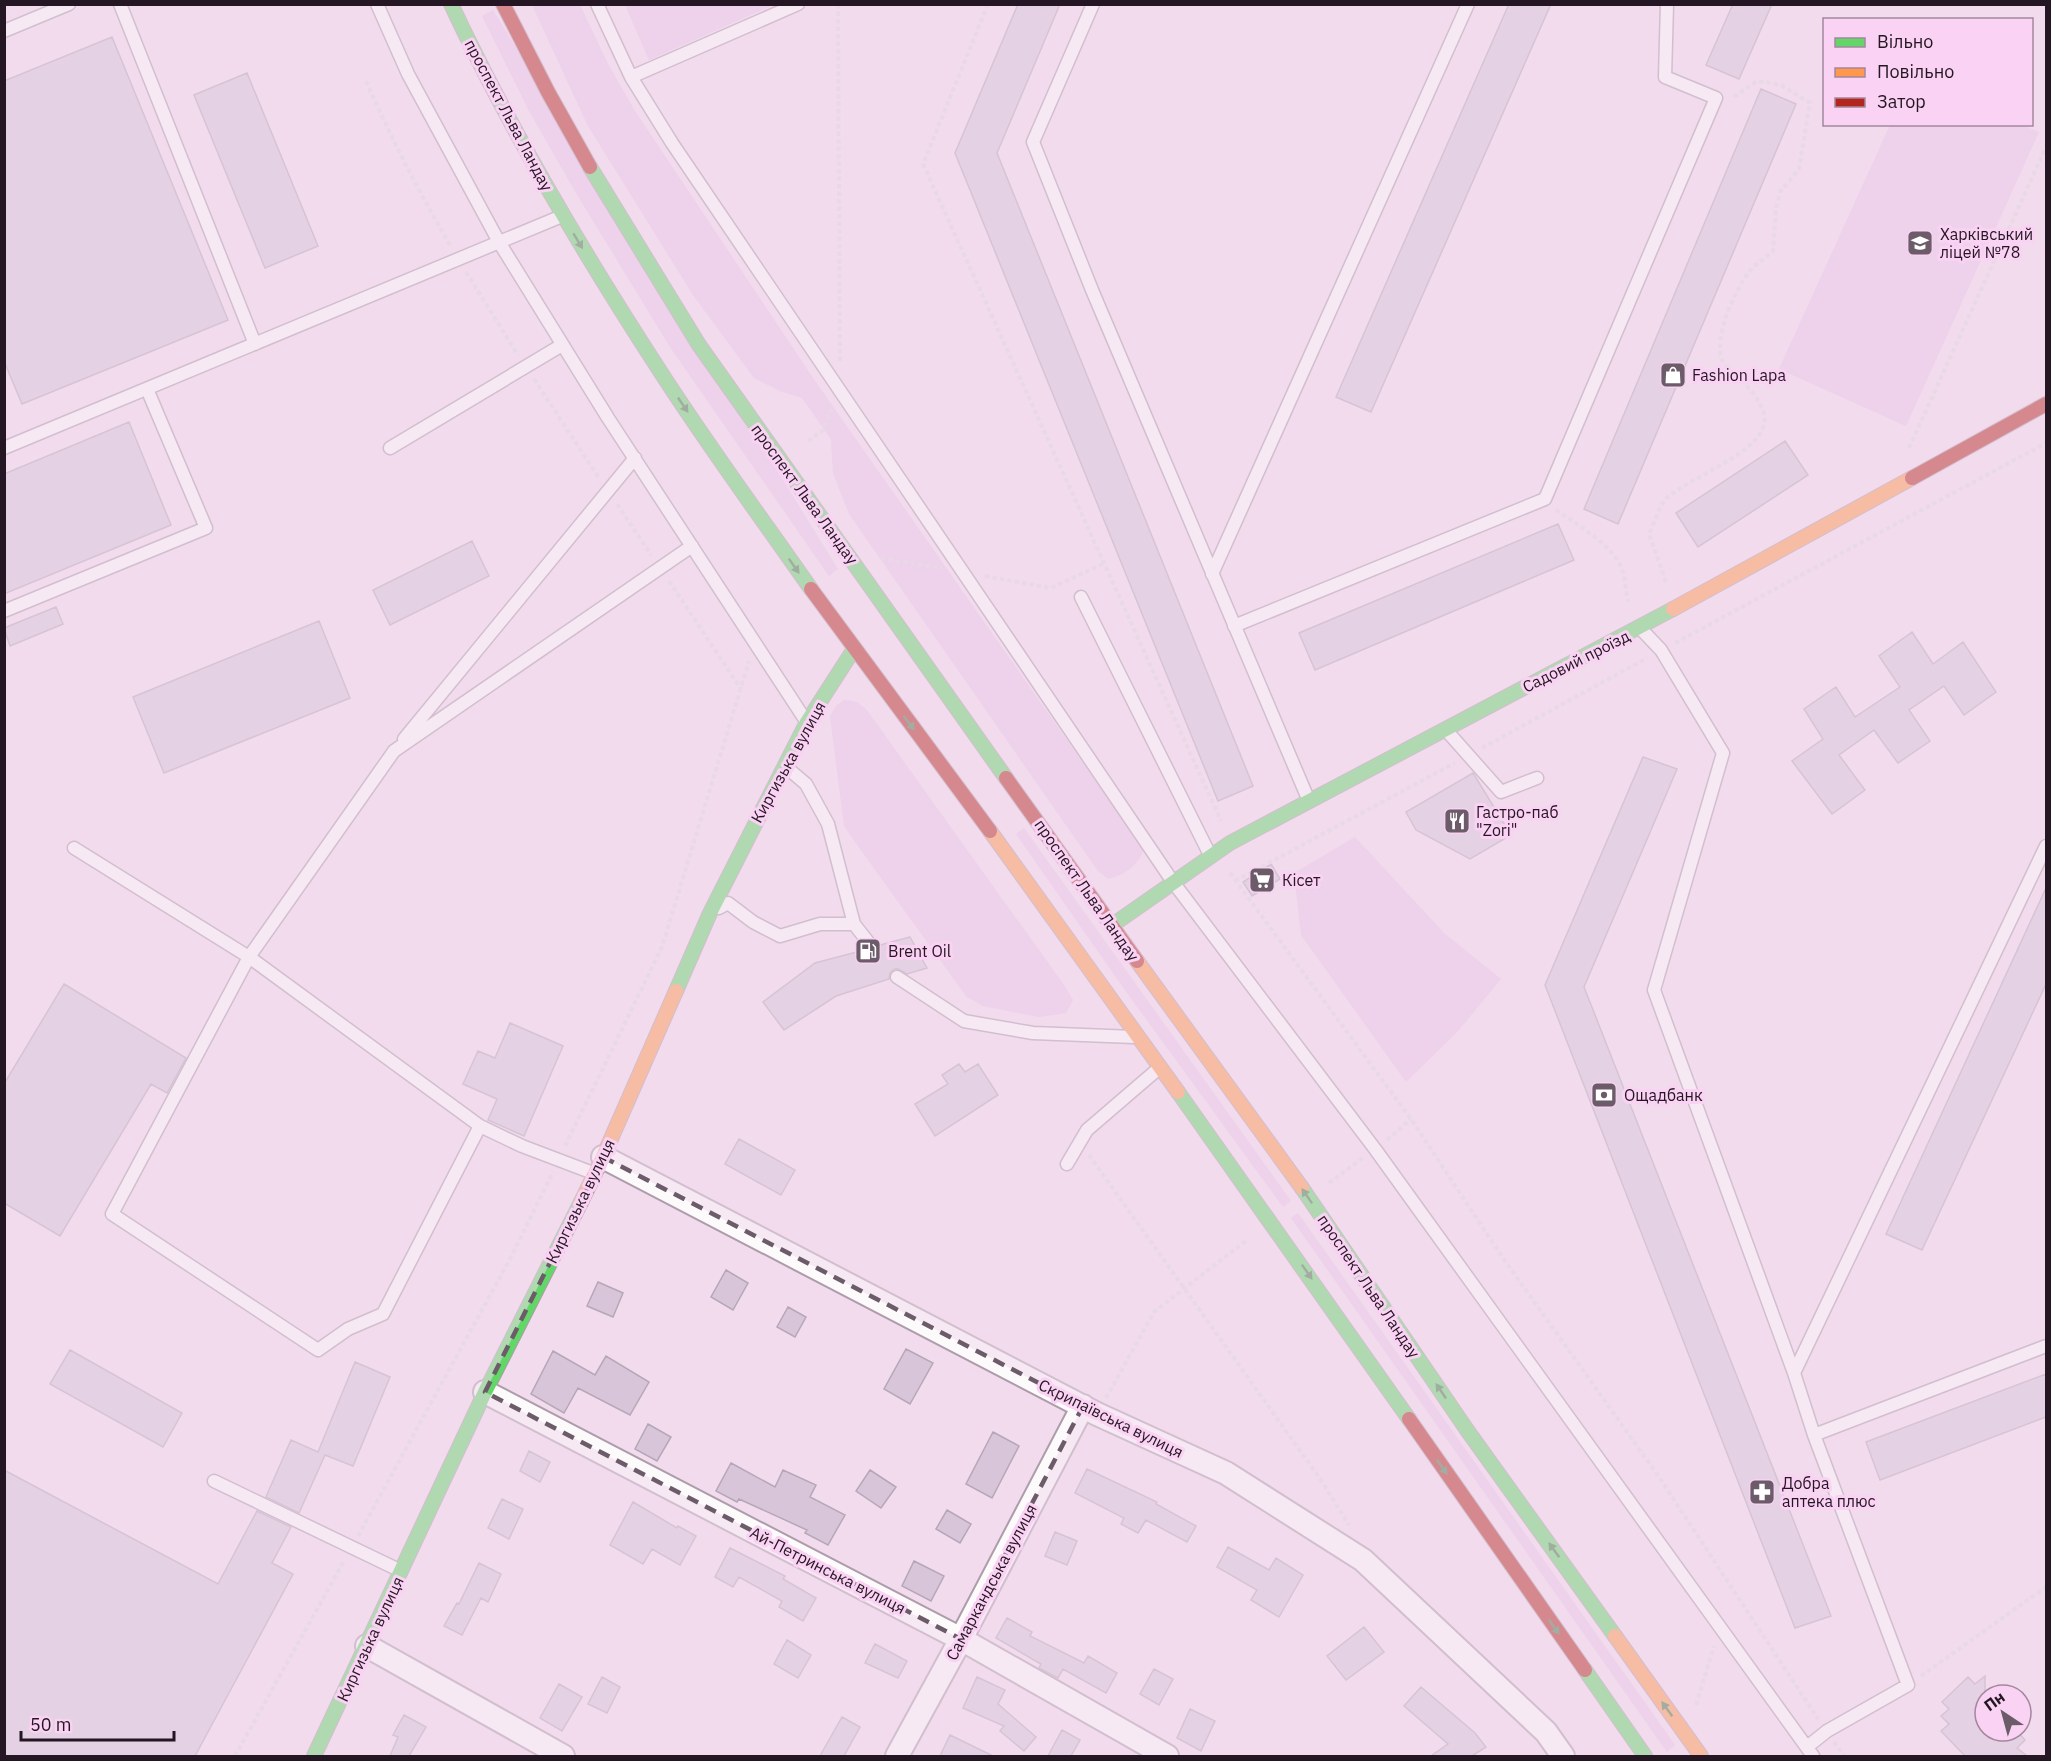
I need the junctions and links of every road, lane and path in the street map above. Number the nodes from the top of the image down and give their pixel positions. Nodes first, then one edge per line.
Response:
1 (69, 4) edge
2 (120, 4) edge
3 (376, 4) edge
4 (451, 4) edge
5 (503, 4) edge
6 (597, 4) edge
7 (798, 4) edge
8 (838, 4) edge
9 (988, 4) edge
10 (1093, 4) edge
11 (1468, 4) edge
12 (1667, 4) edge
13 (4, 31) edge
14 (631, 77) junction
15 (366, 81) dead end
16 (1716, 98) junction
17 (2046, 147) edge
18 (564, 215) junction
19 (499, 242) junction
20 (458, 259) junction
21 (255, 344) junction
22 (562, 345) junction
23 (526, 367) junction
24 (147, 388) junction
25 (840, 390) junction
26 (2046, 404) edge
27 (808, 441) dead end
28 (2046, 443) edge
29 (4, 448) edge
30 (390, 448) dead end
31 (1909, 448) dead end
32 (635, 458) junction
33 (608, 491) junction
34 (1545, 499) junction
35 (692, 546) junction
36 (880, 558) dead end
37 (1105, 563) junction
38 (660, 568) junction
39 (963, 572) junction
40 (1212, 574) junction
41 (1666, 582) dead end
42 (1081, 597) dead end
43 (1628, 602) dead end
44 (4, 611) edge
45 (895, 620) junction
46 (1234, 626) junction
47 (1639, 628) junction
48 (879, 632) dead end
49 (755, 642) junction
50 (858, 646) junction
51 (1661, 650) junction
52 (741, 689) junction
53 (807, 722) junction
54 (1445, 729) junction
55 (394, 751) junction
56 (1468, 755) junction
57 (783, 765) junction
58 (1537, 778) dead end
59 (1309, 801) junction
60 (1002, 821) dead end
61 (989, 830) junction
62 (1230, 843) junction
63 (2046, 846) edge
64 (74, 848) dead end
65 (1214, 854) junction
66 (1235, 881) junction
67 (1173, 882) junction
68 (710, 913) junction
69 (854, 924) junction
70 (1111, 926) junction
71 (872, 947) dead end
72 (249, 957) junction
73 (897, 977) dead end
74 (1138, 1038) junction
75 (1160, 1068) junction
76 (480, 1126) junction
77 (1080, 1142) junction
78 (558, 1161) junction
79 (1067, 1164) dead end
80 (599, 1165) junction
81 (1247, 1240) dead end
82 (1185, 1289) junction
83 (2046, 1346) edge
84 (1794, 1373) junction
85 (486, 1392) junction
86 (1090, 1410) junction
87 (1814, 1435) junction
88 (214, 1481) dead end
89 (1352, 1529) dead end
90 (352, 1547) junction
91 (402, 1571) junction
92 (2046, 1587) edge
93 (1720, 1627) junction
94 (961, 1639) junction
95 (367, 1646) junction
96 (1908, 1685) junction
97 (1697, 1713) dead end
98 (1827, 1731) junction
99 (1810, 1752) edge
100 (235, 1756) edge
101 (314, 1756) edge
102 (563, 1756) edge
103 (897, 1756) edge
104 (1167, 1756) edge
105 (1563, 1756) edge
106 (1645, 1756) edge
107 (1701, 1756) edge
108 (1844, 1756) edge

1 - 13 lane
2 - 21 lane
3 - 19 lane
4 - 18 main road, проспект Льва Ландау
5 - 45 main road, проспект Льва Ландау
6 - 14 lane
7 - 14 lane
8 - 25 path
9 - 37 path
10 - 40 lane
11 - 40 lane
12 - 16 lane
14 - 25 lane
15 - 20 path
16 - 34 lane
16 - 41 path
17 - 31 path
18 - 19 lane
18 -> 50 main road, проспект Льва Ландау
19 - 20 lane
19 - 22 lane
20 - 21 lane
20 - 23 path
21 - 24 lane
22 - 23 lane
22 - 32 lane
23 - 30 lane
23 - 33 path
24 - 29 lane
24 - 44 lane
25 - 27 path
25 - 39 lane
26 - 47 main road, Садовий проїзд
28 - 51 path
32 - 33 lane
32 - 35 lane
33 - 38 path
33 - 55 lane
34 - 43 path
34 - 46 lane
35 - 38 lane
35 - 49 lane
36 - 39 path
37 - 39 path
37 - 62 path
38 - 52 path
38 - 55 lane
39 - 67 lane
40 - 46 lane
42 - 65 lane
45 - 48 main road
45 - 70 main road, проспект Льва Ландау
46 - 59 lane
47 - 51 lane
47 - 54 main road, Садовий проїзд
49 - 52 path
49 - 53 lane
50 - 53 main road, Киргизька вулиця
50 -> 61 main road, проспект Льва Ландау
51 - 56 path
51 - 84 lane
52 - 78 path
53 - 57 main road, Киргизька вулиця
54 - 56 lane
54 - 59 main road, Садовий проїзд
55 - 72 lane
56 - 58 lane
56 - 66 path
57 - 68 main road, Киргизька вулиця
57 - 69 lane
59 - 62 main road, Садовий проїзд
60 - 61 main road
61 - 74 main road, проспект Льва Ландау
62 - 65 main road, Садовий проїзд
63 - 84 lane
64 - 72 lane
65 - 66 path
65 - 67 main road, Садовий проїзд
66 - 98 path
67 - 70 main road, Садовий проїзд
67 - 93 lane
68 - 69 lane
68 - 80 main road, Киргизька вулиця
69 - 71 lane
107 -> 70 main road, проспект Льва Ландау
72 - 76 lane
72 - 76 lane
73 - 74 lane
74 - 75 main road, проспект Льва Ландау
75 - 77 lane
75 -> 106 main road, проспект Льва Ландау
76 - 78 lane
77 - 79 lane
77 - 82 path
78 - 80 lane
78 - 90 path
80 - 85 main road, Киргизька вулиця
80 - 86 street, Скрипаївська вулиця
81 - 82 path
82 - 86 path
82 - 89 path
83 - 87 lane
84 - 87 lane
85 - 91 main road, Киргизька вулиця
85 - 94 street, Ай-Петринська вулиця
86 - 94 street, Самаркандська вулиця
86 - 105 street, Скрипаївська вулиця
87 - 96 lane
88 - 90 lane
90 - 91 lane
90 - 100 path
91 - 95 main road, Киргизька вулиця
92 - 96 path
93 - 97 path
93 - 99 lane
94 - 103 street, Самаркандська вулиця
94 - 104 street, Ай-Петринська вулиця
95 - 101 main road, Киргизька вулиця
95 - 102 street
96 - 98 lane
98 - 99 lane
98 - 108 path

